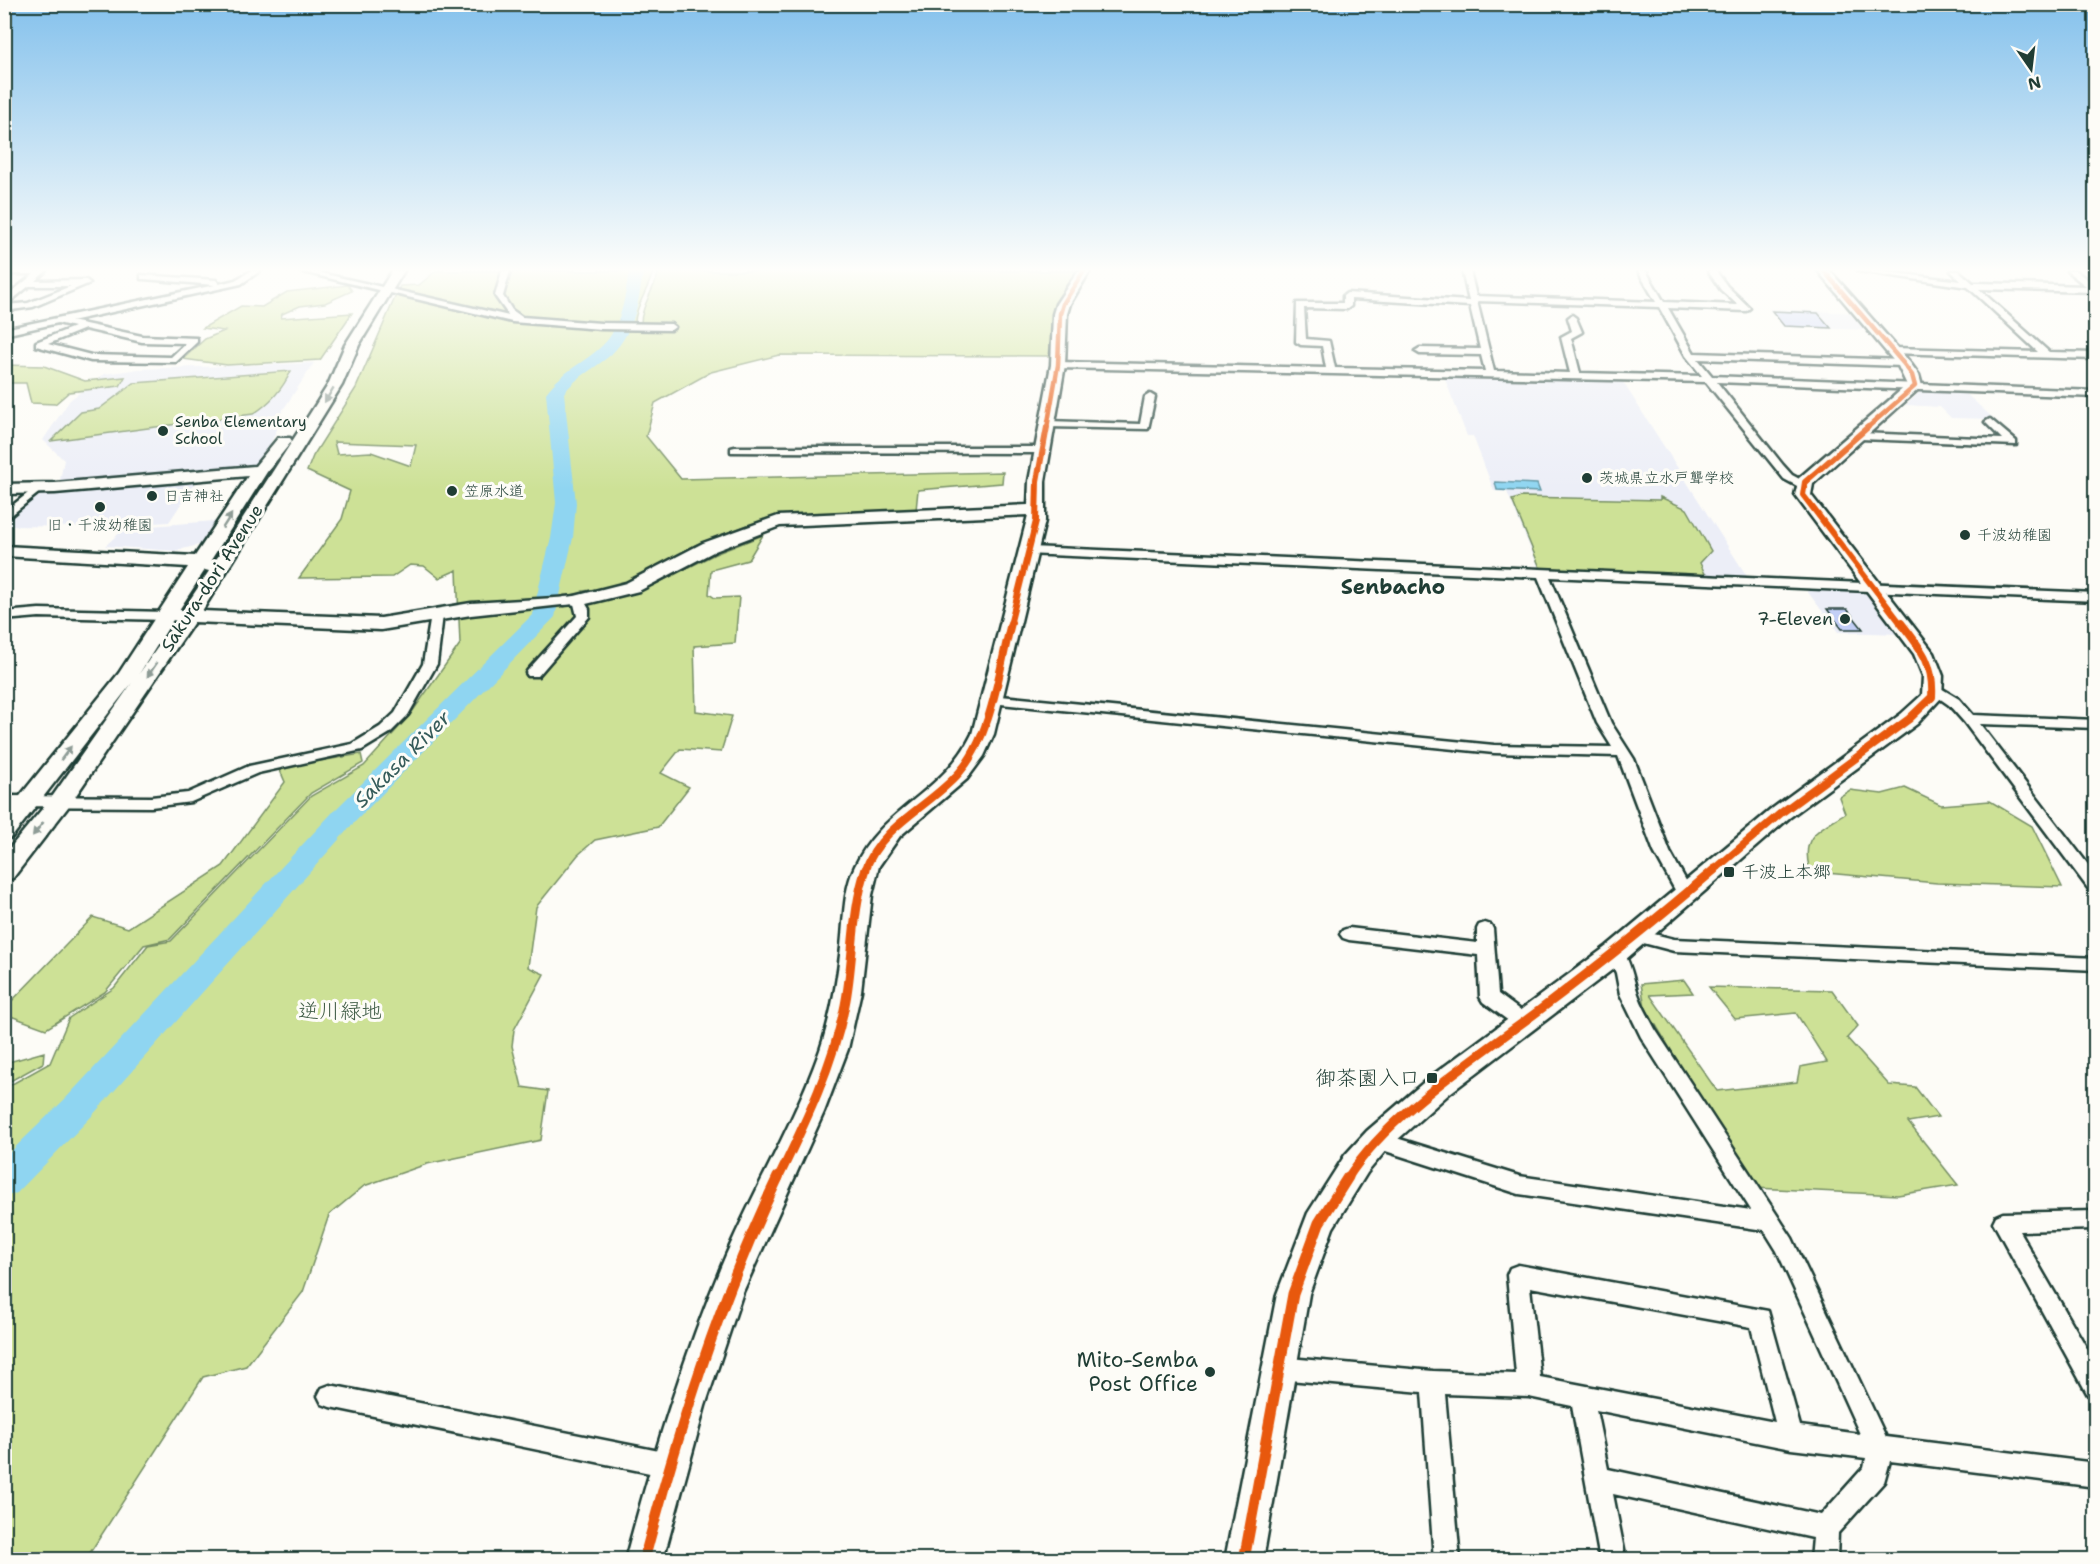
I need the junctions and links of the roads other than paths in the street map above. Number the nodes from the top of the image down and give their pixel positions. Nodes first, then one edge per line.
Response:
1 (39, 344) edge
2 (190, 344) edge
3 (346, 344) edge
4 (353, 344) edge
5 (1059, 344) edge
6 (1326, 344) edge
7 (1483, 344) edge
8 (1568, 344) edge
9 (1684, 344) edge
10 (1887, 344) edge
11 (2035, 344) edge
12 (1420, 351) dead end
13 (1485, 352) junction
14 (2046, 354) junction
15 (1691, 356) junction
16 (2096, 356) edge
17 (1898, 357) junction
18 (1058, 365) junction
19 (1331, 370) junction
20 (1490, 374) junction
21 (1576, 376) junction
22 (1710, 379) junction
23 (1915, 386) junction
24 (2096, 394) edge
25 (1150, 397) dead end
26 (1990, 422) dead end
27 (1047, 424) junction
28 (1861, 436) junction
29 (735, 450) dead end
30 (1043, 450) junction
31 (260, 470) junction
32 (1803, 485) junction
33 (4, 489) edge
34 (38, 489) junction
35 (1035, 510) junction
36 (4, 518) edge
37 (4, 551) edge
38 (1030, 551) junction
39 (4, 561) edge
40 (204, 568) junction
41 (1543, 574) junction
42 (1875, 588) junction
43 (2096, 597) edge
44 (571, 601) junction
45 (437, 615) junction
46 (4, 616) edge
47 (167, 616) junction
48 (189, 616) junction
49 (533, 673) dead end
50 (1934, 688) junction
51 (991, 699) junction
52 (1969, 719) junction
53 (2096, 724) edge
54 (1620, 752) junction
55 (4, 801) edge
56 (30, 801) junction
57 (60, 802) junction
58 (4, 832) edge
59 (4, 872) edge
60 (2096, 887) edge
61 (1686, 895) junction
62 (1485, 929) dead end
63 (1349, 933) dead end
64 (1638, 936) junction
65 (1484, 950) junction
66 (1617, 953) junction
67 (2096, 964) edge
68 (1523, 1022) junction
69 (1377, 1140) junction
70 (2096, 1220) edge
71 (1771, 1222) junction
72 (1278, 1368) junction
73 (1433, 1382) junction
74 (1529, 1386) junction
75 (2096, 1387) edge
76 (330, 1396) dead end
77 (1582, 1396) junction
78 (1791, 1437) junction
79 (1880, 1450) junction
80 (669, 1465) junction
81 (2096, 1475) edge
82 (1599, 1479) junction
83 (1826, 1528) junction
84 (644, 1560) edge
85 (1244, 1560) edge
86 (1447, 1560) edge
87 (1613, 1560) edge
88 (1824, 1560) edge

1 - 2 street
3 - 31 street, Sakura-dori Avenue
4 -> 40 street, Sakura-dori Avenue
5 - 18 street
6 - 19 street
7 - 13 street
8 - 21 street
9 - 15 street
10 - 17 street
11 - 14 street
12 - 13 street
13 - 20 street
14 - 16 street
14 - 17 street
15 - 17 street
15 - 22 street
17 - 23 street
18 - 19 street
18 - 27 street
19 - 20 street
20 - 21 street
21 - 22 street
22 - 23 street
22 - 32 street
23 - 24 street
23 - 28 street
25 - 27 street
26 - 28 street
27 - 30 street
28 - 32 street
29 - 30 street
30 - 35 street
31 - 34 street
40 -> 31 street, Sakura-dori Avenue
32 - 42 street
33 - 34 street
34 - 36 street
35 - 38 street
35 - 44 street
37 - 40 street
38 - 41 street
38 - 51 street
39 - 40 street
40 - 47 street, Sakura-dori Avenue
40 - 48 street, Sakura-dori Avenue
41 - 42 street
41 - 54 street
42 - 43 street
42 - 50 street
44 - 45 street
44 - 49 street
45 - 48 street
45 - 57 street
46 - 47 street
47 - 48 street
56 -> 47 street, Sakura-dori Avenue
48 -> 57 street, Sakura-dori Avenue
50 - 52 street
50 - 61 street
51 - 54 street
51 - 80 street
52 - 53 street
52 - 60 street
54 - 61 street
55 - 56 street
56 - 57 street
56 - 58 street, Sakura-dori Avenue
57 -> 59 street, Sakura-dori Avenue
61 - 64 street
62 - 65 street
63 - 65 street
64 - 66 street
64 - 67 street
65 - 68 street
66 - 68 street
66 - 71 street
68 - 69 street
69 - 71 street
69 - 72 street
70 - 75 street
71 - 79 street
72 - 73 street
72 - 85 street
73 - 74 street
73 - 86 street
74 - 77 street
74 - 78 street
76 - 80 street
77 - 78 street
77 - 82 street
78 - 79 street
79 - 81 street
79 - 83 street
80 - 84 street
82 - 83 street
82 - 87 street
83 - 88 street

